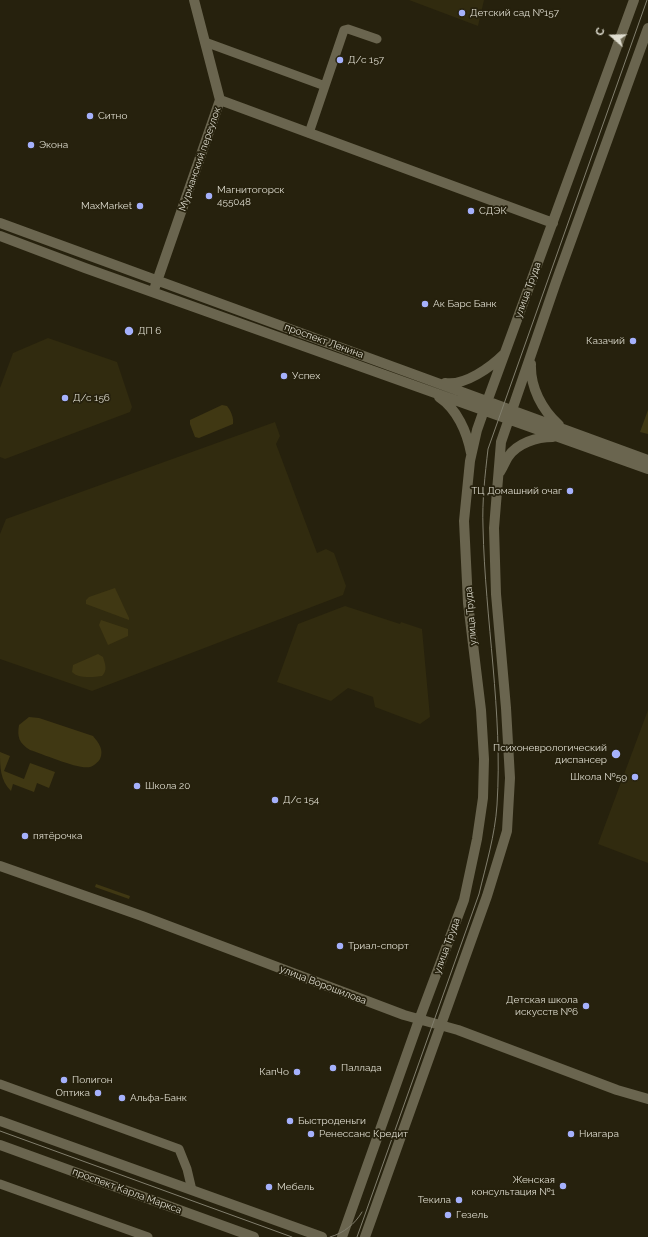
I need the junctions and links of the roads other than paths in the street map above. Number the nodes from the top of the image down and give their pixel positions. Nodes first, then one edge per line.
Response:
1 (194, 0) edge
2 (634, 0) edge
3 (648, 28) edge
4 (377, 39) dead end
5 (205, 42) junction
6 (325, 86) junction
7 (220, 100) junction
8 (309, 133) junction
9 (0, 223) edge
10 (553, 223) junction
11 (0, 236) edge
12 (157, 281) junction
13 (153, 292) junction
14 (507, 351) junction
15 (532, 352) junction
16 (432, 381) junction
17 (431, 391) junction
18 (488, 400) junction
19 (484, 410) junction
20 (511, 414) junction
21 (562, 433) junction
22 (472, 455) junction
23 (648, 460) edge
24 (648, 469) edge
25 (498, 477) junction
26 (0, 866) edge
27 (419, 1020) junction
28 (441, 1026) junction
29 (0, 1084) edge
30 (648, 1099) edge
31 (0, 1121) edge
32 (0, 1145) edge
33 (0, 1184) edge
34 (192, 1190) junction
35 (148, 1237) edge
36 (254, 1237) edge
37 (322, 1237) edge
38 (342, 1237) edge
39 (366, 1237) edge

1 - 5 main road, Мурманский переулок
2 - 10 main road, улица Труда
3 - 15 main road, улица Труда
4 - 6 street
5 - 6 street
5 - 7 main road, Мурманский переулок
6 - 8 street
7 - 8 main road
7 - 12 main road, Мурманский переулок
8 - 10 main road
9 - 12 main road, проспект Ленина
10 - 14 main road, улица Труда
11 - 13 main road, проспект Ленина
12 - 13 main road, Мурманский переулок
12 - 16 main road, проспект Ленина
13 - 17 main road, проспект Ленина
14 - 16 main road
14 - 18 main road, улица Труда
15 - 20 main road, улица Труда
15 - 21 main road
16 - 18 main road, проспект Ленина
17 - 19 main road, проспект Ленина
17 - 22 main road
18 - 19 main road, улица Труда
18 - 20 main road, проспект Ленина
19 - 20 main road, проспект Ленина
19 - 22 main road, улица Труда
20 - 21 main road, проспект Ленина
20 - 25 main road, улица Труда
21 - 23 main road, проспект Ленина
21 - 24 main road, проспект Ленина
21 - 25 main road
22 - 27 main road, улица Труда
25 - 28 main road, улица Труда
26 - 27 main road, улица Ворошилова
27 - 28 main road, улица Ворошилова
27 - 38 main road, улица Труда
28 - 30 main road, улица Ворошилова
28 - 39 main road, улица Труда
29 - 34 street
31 - 34 main road
32 - 36 main road, проспект Карла Маркса
33 - 35 street
34 - 37 main road

